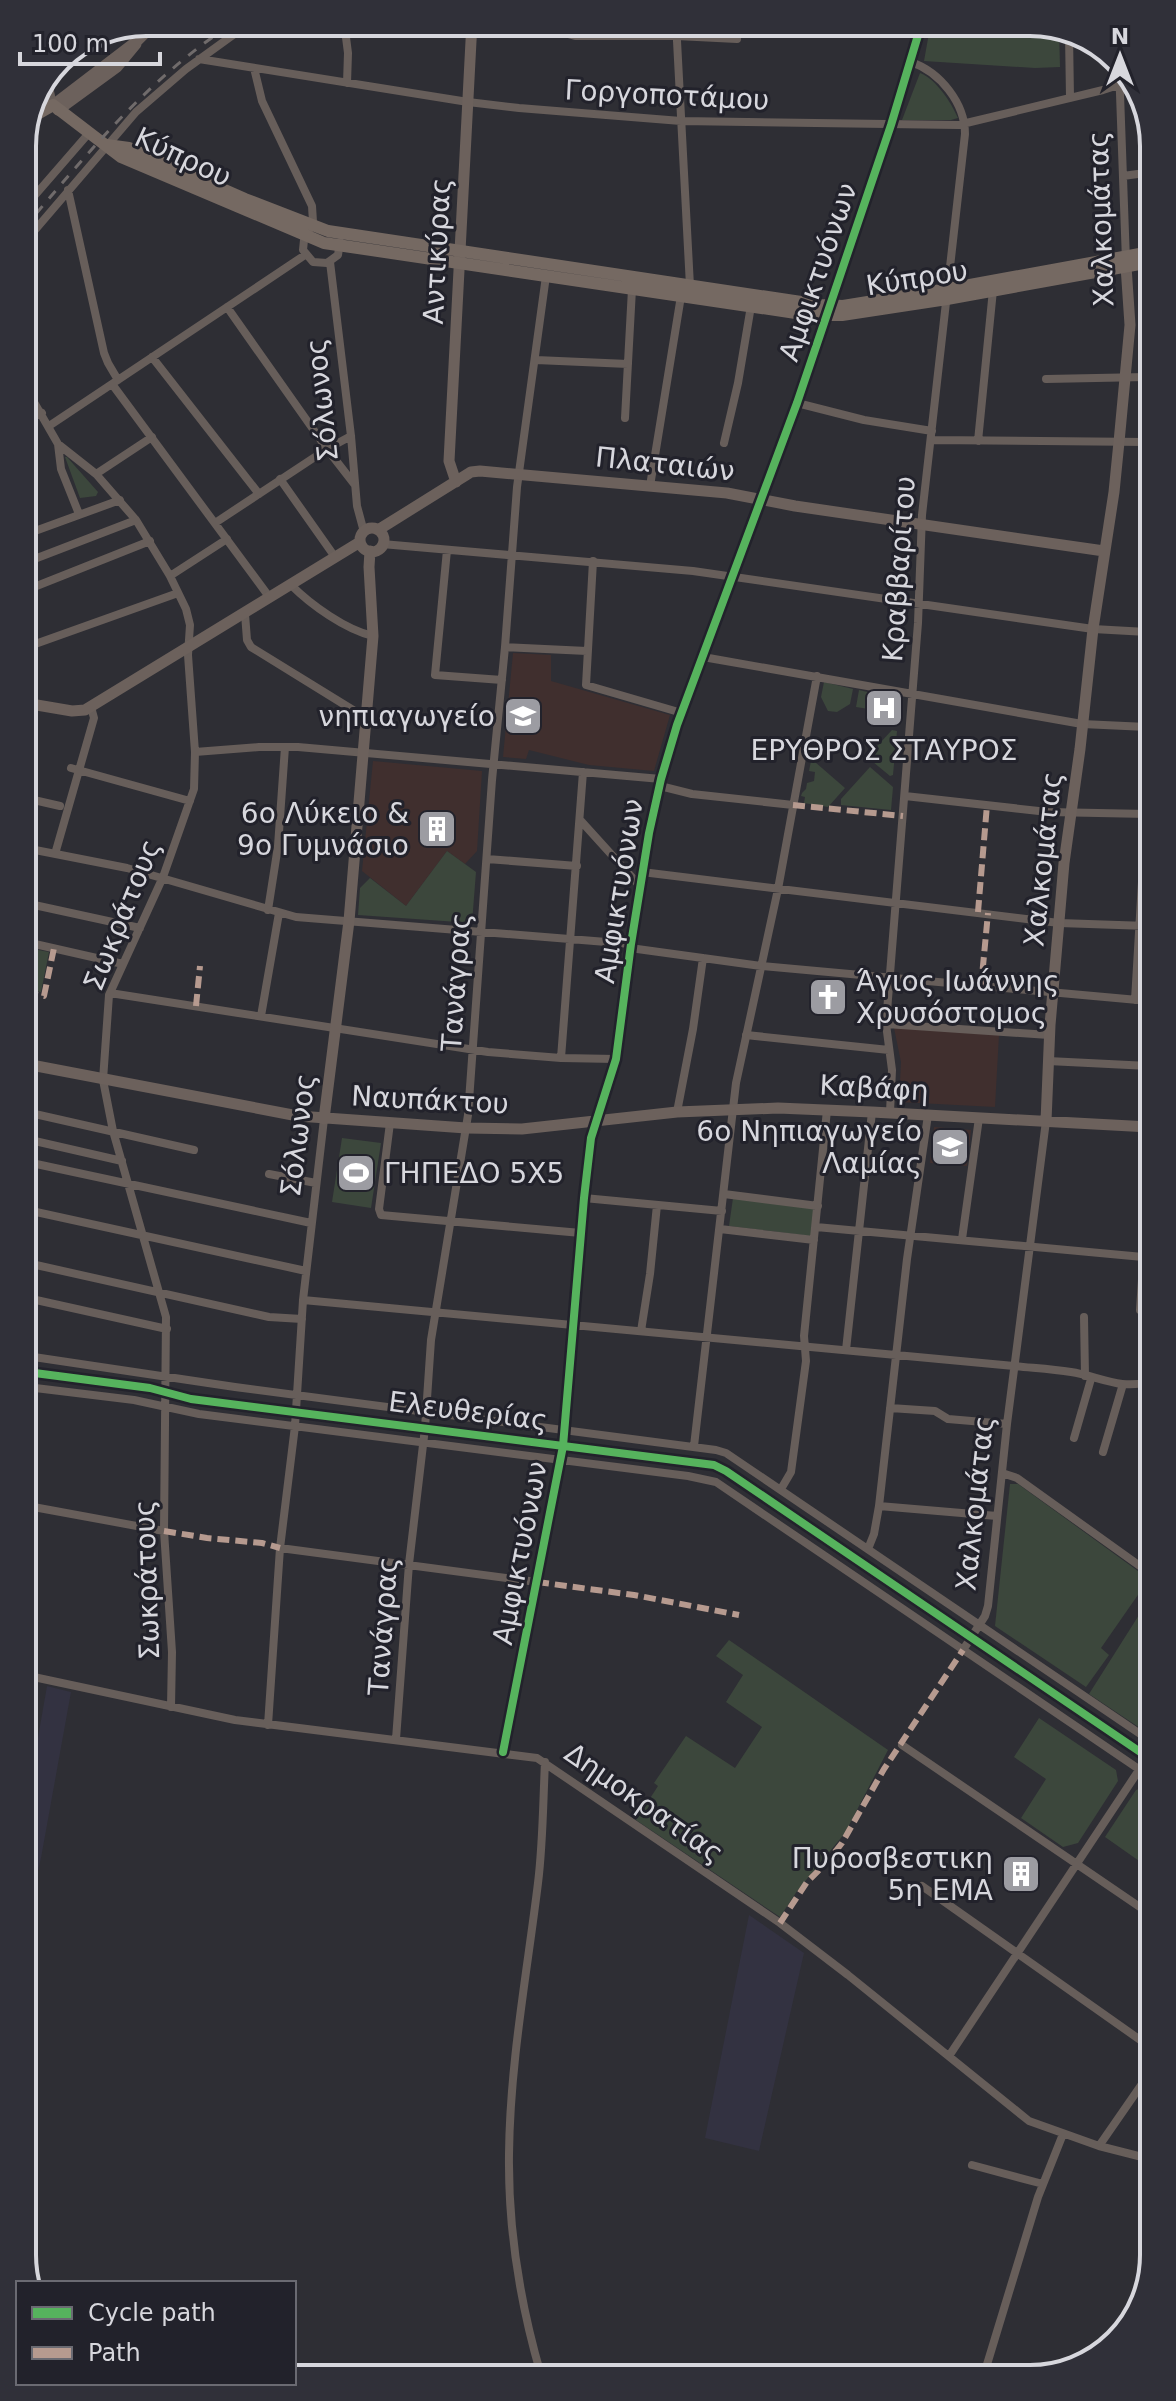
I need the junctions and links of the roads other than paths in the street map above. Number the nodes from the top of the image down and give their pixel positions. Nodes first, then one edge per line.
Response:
1 (231, 36) edge
2 (346, 36) edge
3 (471, 36) edge
4 (575, 36) edge
5 (677, 36) junction
6 (918, 36) edge
7 (136, 37) edge
8 (737, 39) dead end
9 (1069, 44) edge
10 (199, 59) junction
11 (911, 62) junction
12 (254, 68) junction
13 (347, 83) junction
14 (51, 92) edge
15 (1080, 95) edge
16 (1120, 96) edge
17 (1070, 98) junction
18 (468, 102) junction
19 (45, 104) edge
20 (56, 107) junction
21 (42, 113) edge
22 (40, 119) edge
23 (681, 121) junction
24 (965, 124) junction
25 (891, 125) junction
26 (89, 133) junction
27 (107, 145) junction
28 (1140, 174) edge
29 (1123, 176) junction
30 (68, 190) junction
31 (36, 194) edge
32 (36, 228) edge
33 (309, 231) junction
34 (334, 232) junction
35 (340, 246) junction
36 (305, 255) junction
37 (1140, 255) edge
38 (460, 256) junction
39 (1126, 261) junction
40 (330, 262) junction
41 (1140, 262) edge
42 (546, 276) junction
43 (632, 289) junction
44 (993, 290) junction
45 (686, 291) junction
46 (947, 294) junction
47 (751, 306) junction
48 (227, 307) junction
49 (828, 311) junction
50 (152, 357) junction
51 (536, 360) junction
52 (628, 364) junction
53 (1140, 377) edge
54 (1124, 378) junction
55 (1046, 379) dead end
56 (115, 382) junction
57 (797, 403) junction
58 (36, 404) edge
59 (42, 413) junction
60 (36, 416) edge
61 (625, 418) dead end
62 (49, 426) junction
63 (351, 436) junction
64 (932, 436) junction
65 (152, 437) junction
66 (978, 441) junction
67 (1119, 442) junction
68 (1140, 442) edge
69 (724, 443) dead end
70 (58, 444) junction
71 (327, 449) junction
72 (96, 474) junction
73 (519, 474) junction
74 (280, 479) junction
75 (456, 482) junction
76 (355, 486) junction
77 (650, 486) junction
78 (259, 494) junction
79 (762, 499) junction
80 (120, 500) junction
81 (79, 514) junction
82 (136, 520) junction
83 (215, 523) junction
84 (922, 525) junction
85 (36, 530) edge
86 (378, 530) junction
87 (362, 537) junction
88 (227, 539) junction
89 (150, 541) junction
90 (382, 544) junction
91 (447, 550) junction
92 (370, 551) junction
93 (1104, 551) junction
94 (512, 555) junction
95 (335, 557) junction
96 (36, 558) edge
97 (593, 561) junction
98 (170, 576) junction
99 (734, 576) junction
100 (291, 585) junction
101 (36, 586) edge
102 (178, 593) junction
103 (270, 598) junction
104 (919, 604) junction
105 (245, 614) junction
106 (1093, 629) junction
107 (1140, 632) edge
108 (373, 636) junction
109 (36, 644) edge
110 (188, 647) junction
111 (505, 647) junction
112 (587, 651) junction
113 (703, 657) junction
114 (817, 676) junction
115 (502, 680) junction
116 (912, 695) junction
117 (36, 705) edge
118 (91, 707) junction
119 (682, 713) junction
120 (366, 718) junction
121 (1082, 724) junction
122 (1140, 727) edge
123 (285, 747) junction
124 (195, 752) junction
125 (363, 753) junction
126 (493, 765) junction
127 (75, 769) junction
128 (583, 772) junction
129 (660, 782) junction
130 (905, 796) junction
131 (36, 801) edge
132 (190, 801) junction
133 (793, 805) junction
134 (60, 806) dead end
135 (1071, 812) junction
136 (1140, 814) edge
137 (581, 821) junction
138 (36, 850) edge
139 (55, 854) junction
140 (487, 859) junction
141 (577, 866) junction
142 (642, 872) junction
143 (163, 877) junction
144 (639, 885) junction
145 (778, 889) junction
146 (1140, 900) edge
147 (896, 904) junction
148 (36, 905) edge
149 (268, 910) junction
150 (279, 913) junction
151 (349, 921) junction
152 (1059, 923) junction
153 (1138, 925) junction
154 (140, 928) junction
155 (482, 931) junction
156 (570, 938) junction
157 (36, 944) edge
158 (630, 946) junction
159 (703, 958) junction
160 (123, 964) junction
161 (761, 966) junction
162 (890, 978) junction
163 (110, 993) junction
164 (1052, 993) junction
165 (1135, 1000) junction
166 (1140, 1000) edge
167 (261, 1016) junction
168 (886, 1024) junction
169 (334, 1027) junction
170 (746, 1035) junction
171 (1049, 1035) junction
172 (473, 1049) junction
173 (889, 1050) junction
174 (561, 1058) junction
175 (616, 1059) junction
176 (1048, 1061) junction
177 (36, 1066) edge
178 (1140, 1066) edge
179 (103, 1080) junction
180 (734, 1109) junction
181 (827, 1110) junction
182 (677, 1112) junction
183 (872, 1112) junction
184 (890, 1112) junction
185 (36, 1114) edge
186 (928, 1115) junction
187 (979, 1118) junction
188 (324, 1119) junction
189 (597, 1121) junction
190 (1046, 1121) junction
191 (390, 1123) junction
192 (1140, 1127) edge
193 (466, 1128) junction
194 (113, 1131) junction
195 (36, 1141) edge
196 (194, 1150) dead end
197 (122, 1161) junction
198 (36, 1164) edge
199 (269, 1174) dead end
200 (316, 1183) junction
201 (129, 1184) junction
202 (724, 1194) junction
203 (584, 1198) junction
204 (657, 1205) junction
205 (818, 1206) junction
206 (722, 1211) junction
207 (36, 1212) edge
208 (450, 1221) junction
209 (311, 1223) junction
210 (816, 1227) junction
211 (720, 1229) junction
212 (859, 1231) junction
213 (581, 1233) junction
214 (910, 1235) junction
215 (144, 1236) junction
216 (962, 1239) junction
217 (814, 1240) junction
218 (1029, 1246) junction
219 (1140, 1257) edge
220 (36, 1265) edge
221 (306, 1271) junction
222 (160, 1293) junction
223 (36, 1300) edge
224 (303, 1300) junction
225 (435, 1312) junction
226 (1084, 1317) dead end
227 (302, 1319) junction
228 (573, 1325) junction
229 (167, 1329) junction
230 (641, 1331) junction
231 (707, 1337) junction
232 (804, 1346) junction
233 (846, 1350) junction
234 (896, 1355) junction
235 (36, 1357) edge
236 (1014, 1366) junction
237 (167, 1377) junction
238 (1088, 1377) junction
239 (1140, 1383) edge
240 (1123, 1384) junction
241 (36, 1388) edge
242 (298, 1395) junction
243 (167, 1407) junction
244 (890, 1408) junction
245 (426, 1412) junction
246 (1007, 1424) junction
247 (295, 1426) junction
248 (565, 1429) junction
249 (1074, 1438) dead end
250 (424, 1442) junction
251 (694, 1446) junction
252 (1103, 1452) dead end
253 (561, 1460) junction
254 (1002, 1473) junction
255 (781, 1489) junction
256 (879, 1506) junction
257 (36, 1507) edge
258 (997, 1516) junction
259 (164, 1531) junction
260 (280, 1548) junction
261 (868, 1549) junction
262 (409, 1564) junction
263 (1140, 1566) edge
264 (537, 1582) junction
265 (979, 1625) junction
266 (963, 1650) junction
267 (36, 1678) edge
268 (171, 1707) junction
269 (268, 1725) junction
270 (1140, 1734) edge
271 (396, 1739) junction
272 (902, 1745) dead end
273 (503, 1752) junction
274 (545, 1762) junction
275 (1139, 1770) joint
276 (1077, 1864) junction
277 (922, 1886) dead end
278 (1140, 1907) edge
279 (1017, 1954) junction
280 (1140, 2040) edge
281 (949, 2056) junction
282 (1140, 2087) edge
283 (1063, 2134) junction
284 (1099, 2146) junction
285 (1140, 2156) edge
286 (972, 2165) dead end
287 (1043, 2184) junction
288 (538, 2365) edge
289 (987, 2365) edge

1 - 10 street
2 - 13 street
3 - 18 street, Αντικύρας
4 - 5 street
5 - 8 street
5 - 23 street
6 - 11 street, Αμφικτυόνων
7 - 20 street
9 - 17 street
10 - 12 street, Γοργοποτάμου
10 - 27 street
11 - 24 street
11 - 25 street, Αμφικτυόνων
12 - 13 street, Γοργοποτάμου
12 - 33 street
13 - 18 street, Γοργοποτάμου
14 - 20 street
15 - 17 street, Γοργοποτάμου
16 - 29 street, Χαλκομάτας
17 - 24 street, Γοργοποτάμου
18 - 23 street, Γοργοποτάμου
18 - 38 street, Αντικύρας
19 - 20 street
20 - 21 main road
20 - 22 main road
20 - 26 main road, Κύπρου
23 - 25 street, Γοργοποτάμου
23 - 45 street
24 - 25 street, Γοργοποτάμου
24 - 46 street, Κραββαρίτου
25 - 49 street, Αμφικτυόνων
26 - 27 main road, Κύπρου
26 - 31 street
27 - 30 street
27 - 33 main road, Κύπρου
28 - 29 street
29 - 39 street, Χαλκομάτας
30 - 32 street
30 - 56 street
33 - 34 main road, Κύπρου
33 - 35 main road, Κύπρου
33 - 36 street
34 - 35 street
34 - 38 main road, Κύπρου
35 - 38 main road, Κύπρου
35 - 40 street
36 - 40 street
36 - 48 street
37 - 39 main road, Κύπρου
38 - 42 main road, Κύπρου
38 - 45 main road, Κύπρου
38 - 75 street, Αντικύρας
39 - 41 main road, Κύπρου
39 - 44 main road, Κύπρου
39 - 46 main road, Κύπρου
39 - 54 street, Χαλκομάτας
40 - 63 street, Σόλωνος
42 - 43 main road, Κύπρου
42 - 51 street, Τανάγρας
43 - 45 main road, Κύπρου
43 - 52 street
44 - 46 main road, Κύπρου
44 - 66 street
45 - 47 main road, Κύπρου
45 - 49 main road, Κύπρου
45 - 77 street
46 - 49 main road, Κύπρου
46 - 64 street, Κραββαρίτου
47 - 49 main road, Κύπρου
47 - 69 street
48 - 50 street
48 - 71 street
49 - 57 street, Αμφικτυόνων
50 - 56 street
50 - 78 street
51 - 52 street
51 - 73 street, Τανάγρας
52 - 61 street
53 - 54 street
54 - 55 street
54 - 67 street, Χαλκομάτας
56 - 62 street
56 - 65 street
57 - 64 street
57 - 79 street, Αμφικτυόνων
58 - 59 street, Σωκράτους
59 - 60 street
59 - 62 street, Σωκράτους
62 - 70 street, Σωκράτους
63 - 71 street
63 - 76 street, Σόλωνος
64 - 66 street
64 - 84 street, Κραββαρίτου
65 - 72 street
65 - 83 street
66 - 67 street
67 - 68 street
67 - 93 street, Χαλκομάτας
70 - 72 street, Σωκράτους
70 - 81 street
71 - 74 street
71 - 76 street
72 - 80 street, Σωκράτους
73 - 75 street, Πλαταιών
73 - 77 street, Πλαταιών
73 - 94 street, Τανάγρας
74 - 78 street
74 - 95 street
75 - 86 street, Πλαταιών
76 - 87 street, Σόλωνος
77 - 79 street, Πλαταιών
78 - 83 street
79 - 84 street, Πλαταιών
79 - 99 street, Αμφικτυόνων
80 - 81 street
80 - 82 street, Σωκράτους
81 - 85 street
82 - 89 street, Σωκράτους
82 - 96 street
83 - 88 street
84 - 93 street, Πλαταιών
84 - 104 street, Κραββαρίτου
86 - 87 street
86 - 90 street
87 - 92 street
87 - 95 street
88 - 98 street
88 - 103 street
89 - 98 street, Σωκράτους
89 - 101 street
90 - 91 street
90 - 92 street
91 - 94 street
91 - 115 street
92 - 108 street, Σόλωνος
93 - 106 street, Χαλκομάτας
94 - 97 street
94 - 111 street, Τανάγρας
95 - 100 street
97 - 99 street
97 - 112 street
98 - 102 street, Σωκράτους
99 - 104 street
99 - 113 street, Αμφικτυόνων
100 - 103 street
100 - 108 street
102 - 109 street
102 - 110 street, Σωκράτους
103 - 105 street
104 - 106 street
104 - 116 street, Κραββαρίτου
105 - 110 street
105 - 120 street
106 - 107 street
106 - 121 street, Χαλκομάτας
108 - 120 street, Σόλωνος
110 - 118 street
110 - 124 street, Σωκράτους
111 - 112 street
111 - 115 street, Τανάγρας
112 - 119 street
113 - 114 street
113 - 119 street, Αμφικτυόνων
114 - 116 street
114 - 133 street
115 - 126 street, Τανάγρας
116 - 121 street
116 - 130 street, Κραββαρίτου
117 - 118 street
118 - 127 street
119 - 129 street, Αμφικτυόνων
120 - 125 street, Σόλωνος
121 - 122 street
121 - 135 street, Χαλκομάτας
123 - 124 street
123 - 125 street
123 - 149 street
124 - 132 street, Σωκράτους
125 - 126 street
125 - 151 street, Σόλωνος
126 - 128 street
126 - 140 street, Τανάγρας
127 - 132 street
127 - 139 street
128 - 129 street
128 - 137 street
129 - 133 street
129 - 142 street, Αμφικτυόνων
130 - 135 street
130 - 147 street, Κραββαρίτου
131 - 134 street
132 - 143 street, Σωκράτους
133 - 145 street
135 - 136 street
135 - 152 street, Χαλκομάτας
137 - 141 street
137 - 144 street
138 - 139 street
139 - 143 street
140 - 141 street
140 - 155 street, Τανάγρας
141 - 156 street
142 - 144 street, Αμφικτυόνων
142 - 145 street
143 - 149 street
143 - 154 street, Σωκράτους
144 - 158 street, Αμφικτυόνων
145 - 147 street
145 - 161 street
146 - 153 street
147 - 152 street
147 - 162 street, Κραββαρίτου
148 - 154 street
149 - 150 street
150 - 151 street
150 - 167 street
151 - 155 street
151 - 169 street, Σόλωνος
152 - 153 street
152 - 164 street, Χαλκομάτας
153 - 165 street
154 - 160 street, Σωκράτους
155 - 156 street
155 - 172 street, Τανάγρας
156 - 158 street
156 - 174 street
157 - 160 street
158 - 159 street
158 - 175 street, Αμφικτυόνων
159 - 161 street
159 - 182 street
160 - 163 street, Σωκράτους
161 - 162 street
161 - 170 street
162 - 164 street
162 - 168 street, Κραββαρίτου
163 - 167 street
163 - 179 street, Σωκράτους
164 - 165 street
164 - 171 street, Χαλκομάτας
165 - 166 street
167 - 169 street
168 - 171 street
168 - 173 street, Κραββαρίτου
169 - 172 street
169 - 188 street, Σόλωνος
170 - 173 street
170 - 180 street
171 - 176 street, Χαλκομάτας
172 - 174 street
172 - 193 street, Τανάγρας
173 - 184 street, Κραββαρίτου
174 - 175 street
175 - 189 street, Αμφικτυόνων
176 - 178 street
176 - 190 street, Χαλκομάτας
177 - 179 street, Ναυπάκτου
179 - 188 street, Ναυπάκτου
179 - 194 street, Σωκράτους
180 - 181 street, Καβάφη
180 - 182 street, Καβάφη
180 - 202 street
181 - 183 street, Καβάφη
181 - 205 street
182 - 189 street, Καβάφη
183 - 184 street, Καβάφη
183 - 212 street
184 - 186 street, Καβάφη
185 - 194 street
186 - 187 street, Καβάφη
186 - 214 street
187 - 190 street, Καβάφη
187 - 216 street
188 - 191 street, Ναυπάκτου
188 - 200 street, Σόλωνος
189 - 193 street, Ναυπάκτου
189 - 203 street, Αμφικτυόνων
190 - 192 street, Καβάφη
190 - 218 street, Χαλκομάτας
191 - 193 street, Ναυπάκτου
191 - 208 street
193 - 208 street, Τανάγρας
194 - 196 street
194 - 197 street, Σωκράτους
195 - 197 street
197 - 201 street, Σωκράτους
198 - 201 street
199 - 200 street
200 - 209 street, Σόλωνος
201 - 209 street
201 - 215 street, Σωκράτους
202 - 205 street
202 - 206 street
203 - 204 street
203 - 213 street, Αμφικτυόνων
204 - 206 street
204 - 230 street
205 - 210 street
206 - 211 street
207 - 215 street
208 - 213 street
208 - 225 street, Τανάγρας
209 - 221 street, Σόλωνος
210 - 212 street
210 - 217 street
211 - 217 street
211 - 231 street
212 - 214 street
212 - 233 street
213 - 228 street, Αμφικτυόνων
214 - 216 street
214 - 234 street
215 - 221 street
215 - 222 street, Σωκράτους
216 - 218 street
217 - 232 street
218 - 219 street
218 - 236 street, Χαλκομάτας
220 - 222 street
221 - 224 street, Σόλωνος
222 - 227 street
222 - 229 street, Σωκράτους
223 - 229 street
224 - 225 street
224 - 227 street, Σόλωνος
225 - 228 street
225 - 245 street, Τανάγρας
226 - 238 street
227 - 242 street, Σόλωνος
228 - 230 street
228 - 248 street, Αμφικτυόνων
229 - 237 street, Σωκράτους
230 - 231 street
231 - 232 street
231 - 251 street
232 - 233 street
232 - 255 street
233 - 234 street
234 - 236 street
234 - 244 street
235 - 237 street, Ελευθερίας
236 - 238 street
236 - 246 street, Χαλκομάτας
237 - 242 street, Ελευθερίας
237 - 243 street, Σωκράτους
238 - 240 street
238 - 249 street
239 - 240 street
240 - 252 street
241 - 243 street, Ελευθερίας
242 - 245 street, Ελευθερίας
242 - 247 street, Σόλωνος
243 - 247 street, Ελευθερίας
243 - 259 street, Σωκράτους
244 - 246 street
244 - 256 street
245 - 248 street, Ελευθερίας
245 - 250 street, Τανάγρας
246 - 254 street, Χαλκομάτας
247 - 250 street, Ελευθερίας
247 - 260 street, Σόλωνος
248 - 251 street, Ελευθερίας
248 - 253 street, Αμφικτυόνων
250 - 253 street, Ελευθερίας
250 - 262 street, Τανάγρας
251 - 255 street, Ελευθερίας
253 - 264 street, Αμφικτυόνων
253 - 266 street, Ελευθερίας
254 - 258 street, Χαλκομάτας
254 - 263 street
255 - 261 street, Ελευθερίας
256 - 258 street
256 - 261 street
257 - 259 street
258 - 265 street, Χαλκομάτας
259 - 268 street, Σωκράτους
260 - 262 street
260 - 269 street, Σόλωνος
261 - 265 street, Ελευθερίας
262 - 264 street
262 - 271 street, Τανάγρας
264 - 273 street, Αμφικτυόνων
265 - 266 street, Χαλκομάτας
265 - 270 street, Ελευθερίας
266 - 275 street, Ελευθερίας
267 - 268 street, Δημοκρατίας
268 - 269 street, Δημοκρατίας
269 - 271 street, Δημοκρατίας
271 - 273 street, Δημοκρατίας
272 - 276 street
273 - 274 street, Δημοκρατίας
274 - 281 street, Δημοκρατίας
274 - 288 street
275 - 276 street
276 - 278 street
276 - 279 street
277 - 279 street
279 - 280 street
279 - 281 street
281 - 283 street, Δημοκρατίας
282 - 284 street
283 - 284 street, Δημοκρατίας
283 - 287 street
284 - 285 street, Δημοκρατίας
286 - 287 street
287 - 289 street

